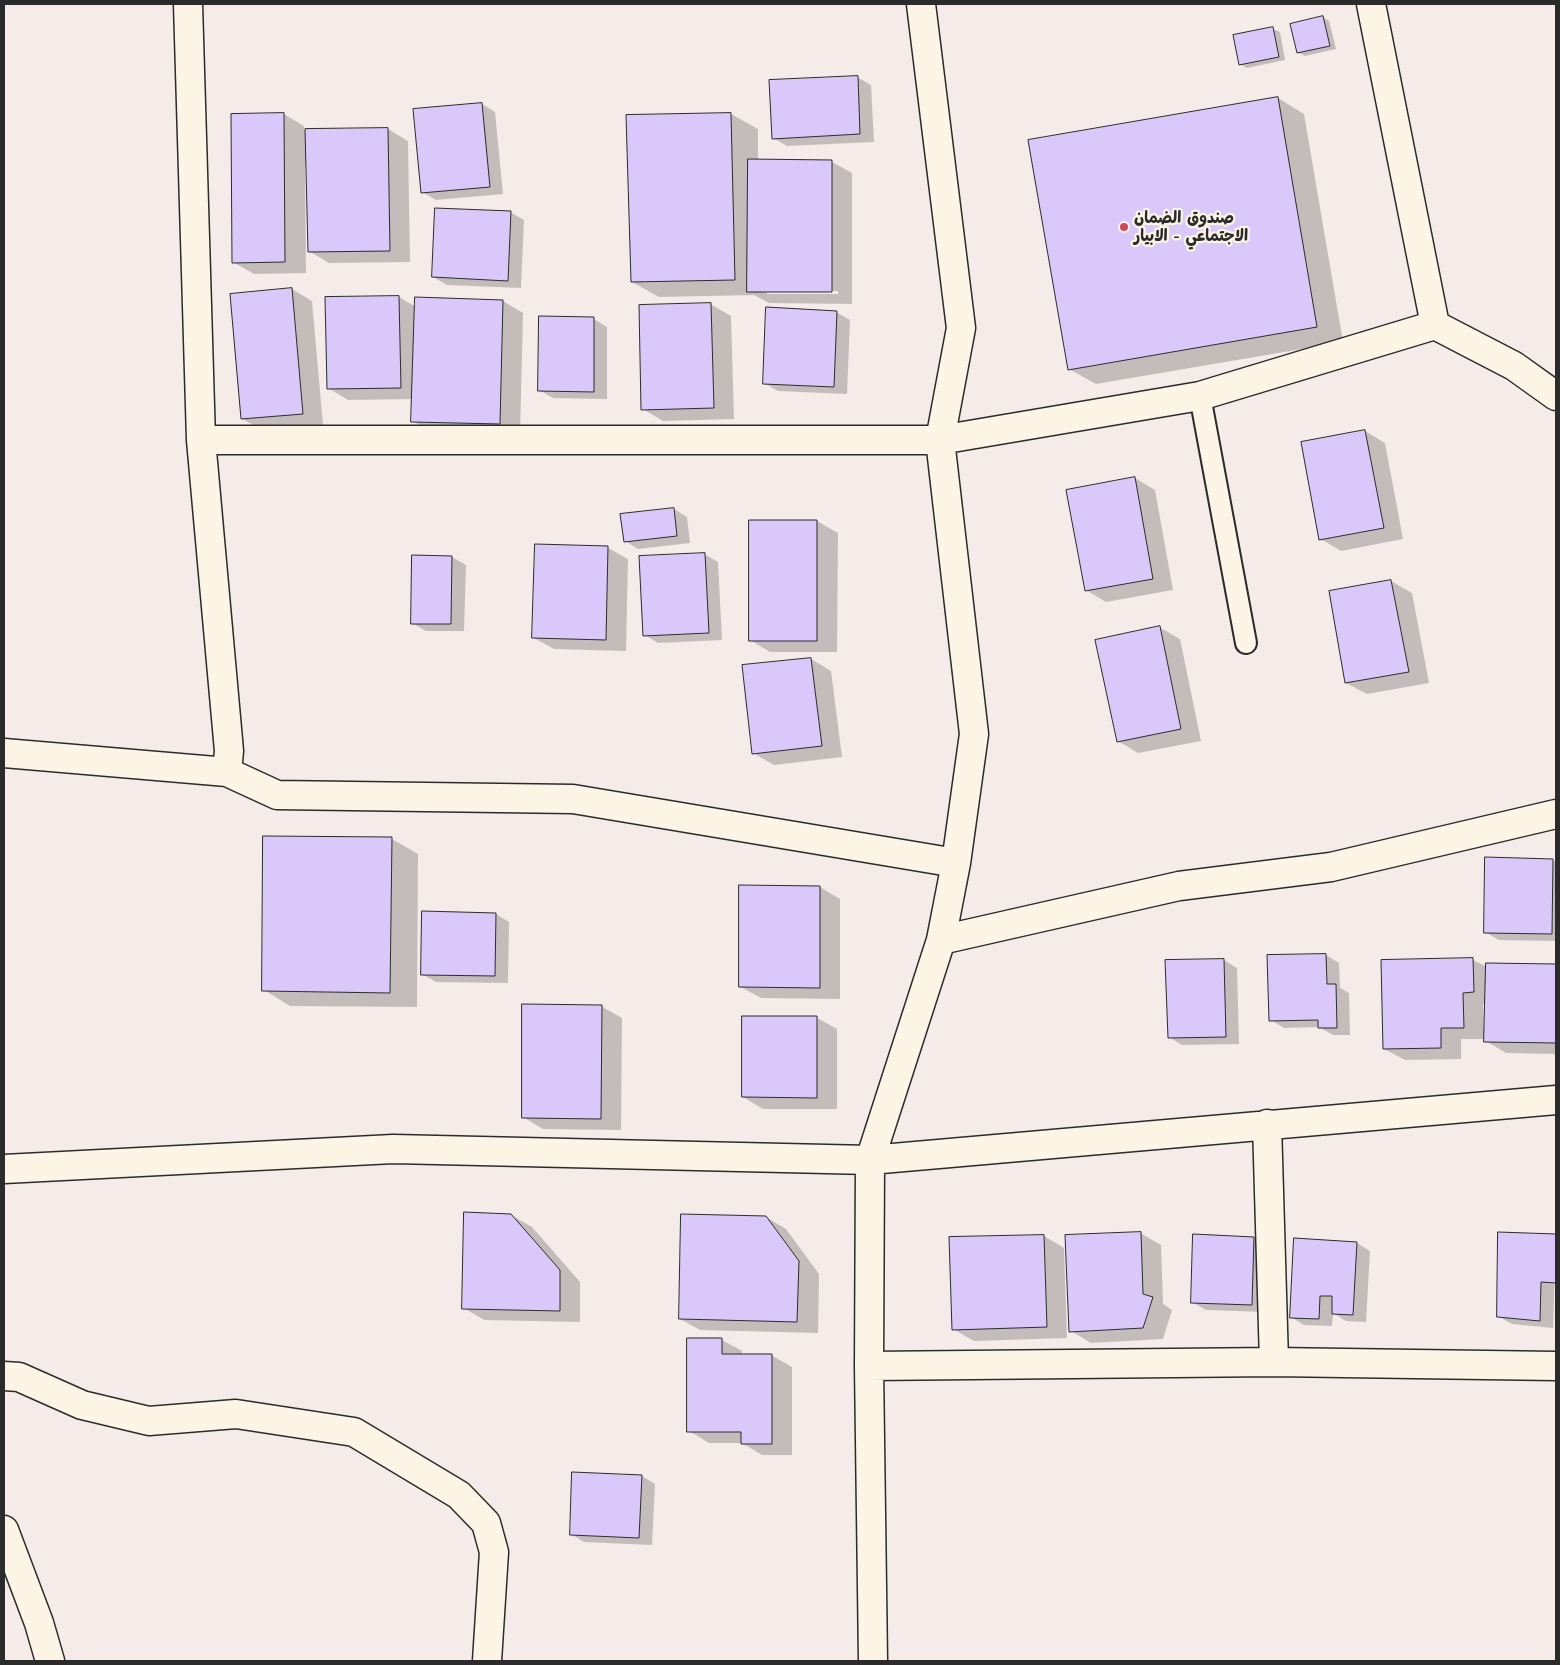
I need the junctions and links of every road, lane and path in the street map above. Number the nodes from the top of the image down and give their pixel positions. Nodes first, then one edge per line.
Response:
1 (188, 4) edge
2 (921, 4) edge
3 (1371, 4) edge
4 (1436, 325) junction
5 (1200, 396) junction
6 (1556, 396) edge
7 (201, 440) junction
8 (940, 440) junction
9 (1246, 643) dead end
10 (4, 753) edge
11 (227, 772) junction
12 (1556, 814) edge
13 (956, 863) junction
14 (941, 940) junction
15 (1556, 1100) edge
16 (1267, 1124) junction
17 (870, 1160) junction
18 (4, 1169) edge
19 (1274, 1362) junction
20 (869, 1366) junction
21 (1556, 1366) edge
22 (4, 1376) edge
23 (4, 1530) edge
24 (50, 1661) edge
25 (487, 1661) edge
26 (873, 1661) edge

1 - 7 street
2 - 8 street
3 - 4 street
4 - 5 street
4 - 6 street
5 - 8 street
5 - 9 lane
7 - 8 street
7 - 11 street
8 - 13 street
10 - 11 street
11 - 13 street
12 - 14 street
13 - 14 street
14 - 17 street
15 - 16 street
16 - 17 street
16 - 19 street
17 - 18 street
17 - 20 street
19 - 20 street
19 - 21 street
20 - 26 street
22 - 25 street
23 - 24 street

